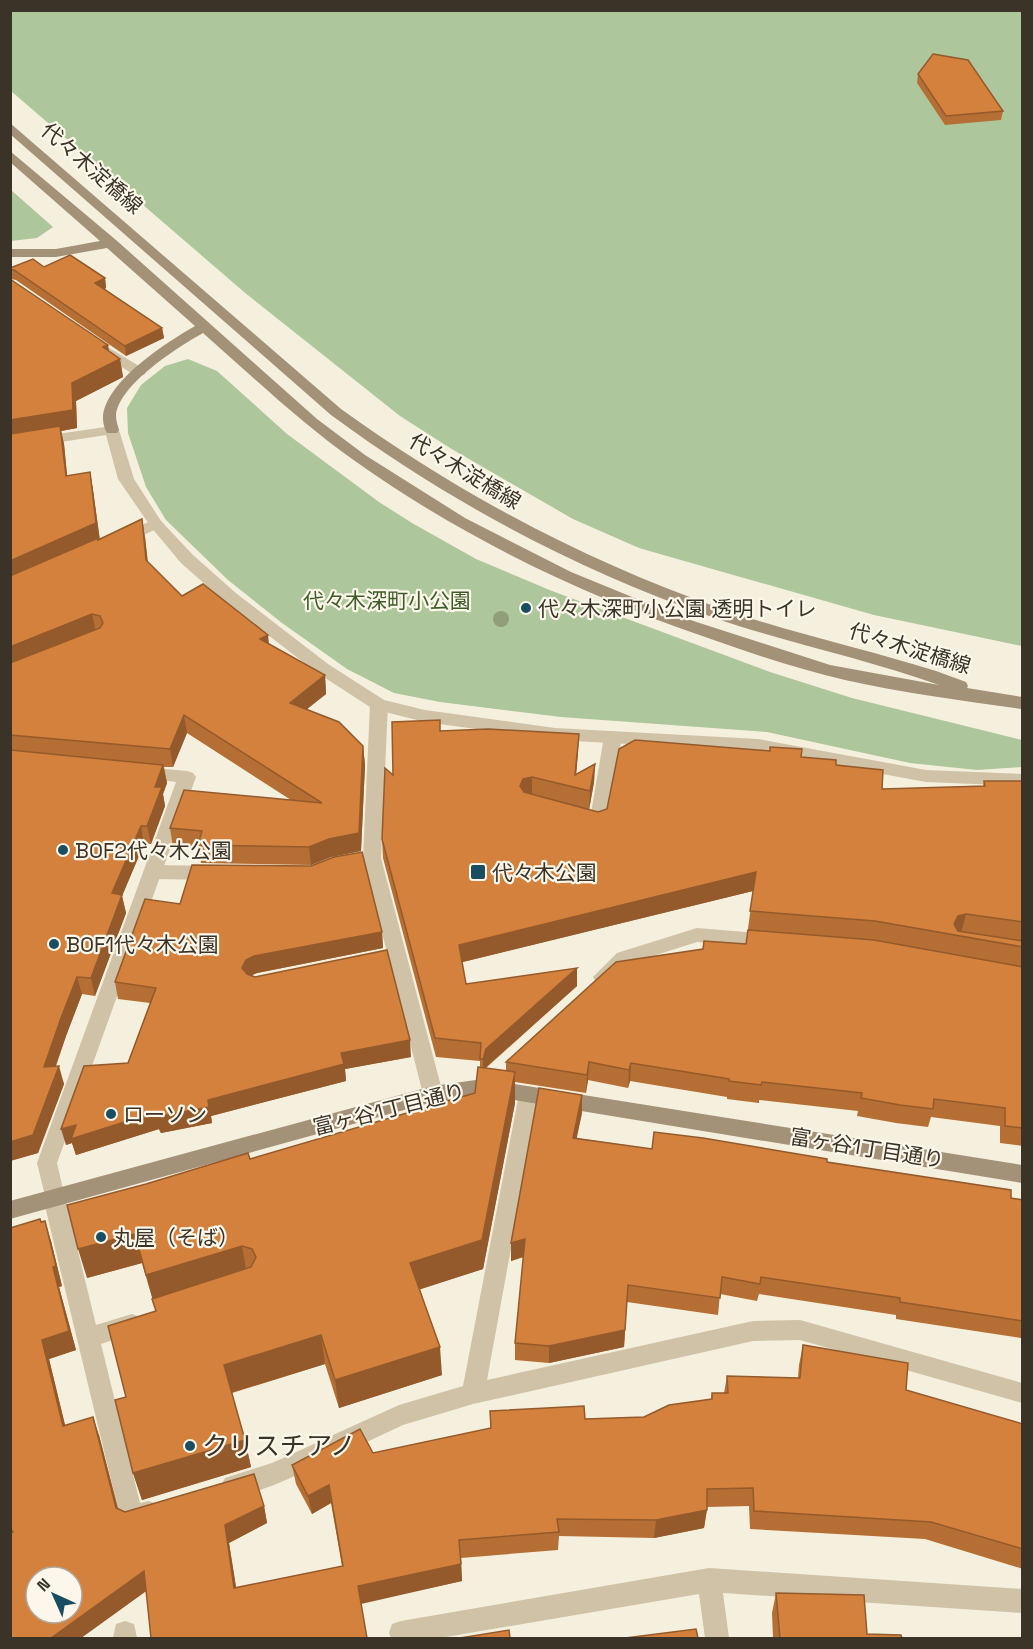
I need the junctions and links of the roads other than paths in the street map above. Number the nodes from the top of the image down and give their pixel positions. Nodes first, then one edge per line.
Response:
1 (10, 127) edge
2 (10, 154) edge
3 (111, 243) junction
4 (10, 254) edge
5 (204, 327) junction
6 (90, 339) edge
7 (139, 372) junction
8 (112, 430) junction
9 (10, 446) edge
10 (156, 524) junction
11 (104, 548) edge
12 (987, 696) junction
13 (1023, 703) edge
14 (379, 705) junction
15 (613, 737) junction
16 (128, 772) edge
17 (1023, 780) edge
18 (565, 813) edge
19 (372, 858) junction
20 (352, 862) edge
21 (154, 872) junction
22 (234, 873) edge
23 (789, 943) edge
24 (397, 955) junction
25 (374, 960) edge
26 (592, 986) edge
27 (433, 1094) junction
28 (530, 1094) junction
29 (1023, 1174) edge
30 (54, 1198) junction
31 (10, 1210) edge
32 (152, 1317) edge
33 (88, 1338) junction
34 (1023, 1393) edge
35 (473, 1394) junction
36 (210, 1493) edge
37 (166, 1507) edge
38 (709, 1580) junction
39 (1023, 1601) edge
40 (401, 1633) dead end
41 (717, 1638) edge

1 - 12 street, 代々木淀橋線
2 - 3 street, 代々木淀橋線
3 - 4 street
3 - 5 street, 代々木淀橋線
5 - 7 street
5 - 12 street, 代々木淀橋線
6 - 7 street
7 - 8 street
8 - 9 street
8 - 10 street
10 - 11 street
10 - 14 street
12 - 13 street, 代々木淀橋線
14 - 15 street
14 - 19 street
15 - 17 street
15 - 18 street
16 - 21 street
19 - 20 street
19 - 24 street
21 - 22 street
21 - 30 street
23 - 26 street
24 - 25 street
24 - 27 street
27 - 28 street, 富ヶ谷1丁目通り
27 - 30 street, 富ヶ谷1丁目通り
28 - 29 street, 富ヶ谷1丁目通り
28 - 35 street
30 - 31 street, 富ヶ谷1丁目通り
30 - 33 street
32 - 33 street
33 - 37 street
34 - 35 street
35 - 36 street
38 - 39 street
38 - 40 street
38 - 41 street

